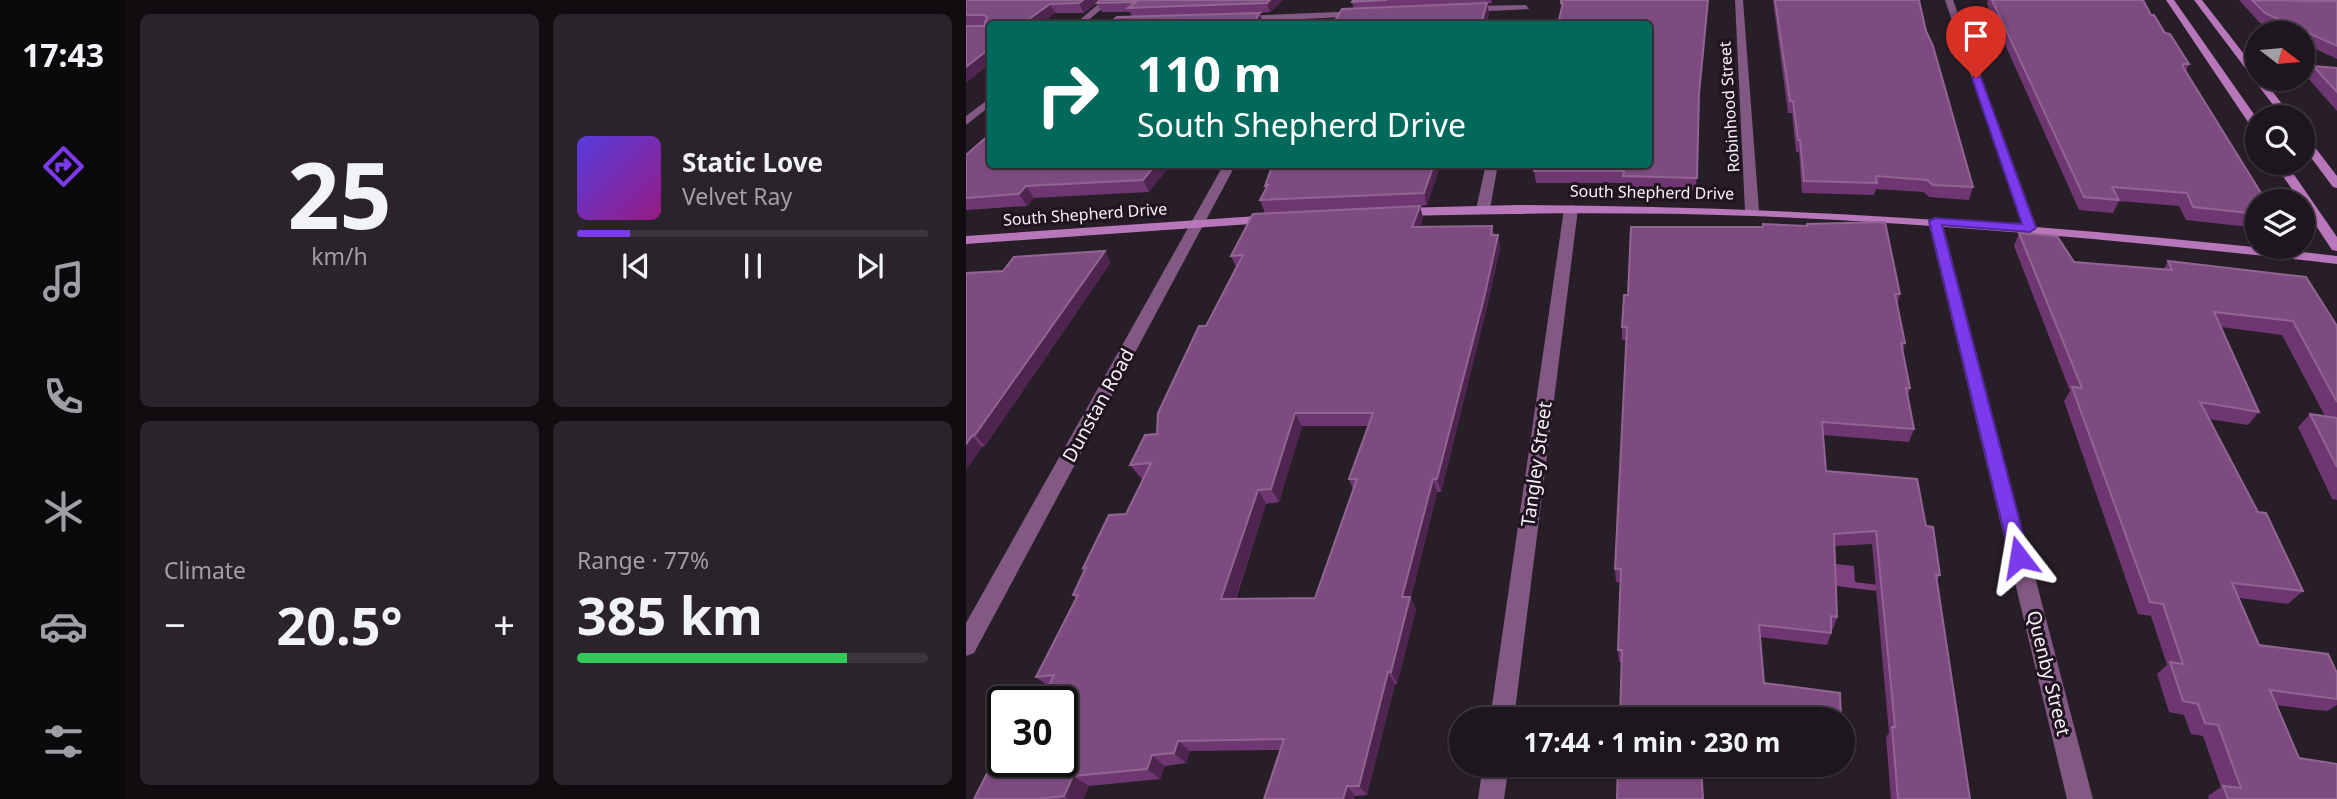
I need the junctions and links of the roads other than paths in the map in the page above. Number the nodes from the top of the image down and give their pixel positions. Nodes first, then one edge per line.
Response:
1 (1108, 0) edge
2 (1739, 0) edge
3 (1950, 0) edge
4 (2170, 0) edge
5 (2198, 0) edge
6 (1527, 7) edge
7 (1460, 10) edge
8 (1379, 13) edge
9 (1311, 16) edge
10 (1235, 19) edge
11 (1083, 21) edge
12 (2245, 62) edge
13 (2267, 91) edge
14 (987, 104) edge
15 (2278, 105) edge
16 (2245, 111) edge
17 (966, 122) edge
18 (2315, 155) edge
19 (1228, 168) edge
20 (1491, 168) edge
21 (2288, 175) edge
22 (2337, 184) edge
23 (1483, 209) junction
24 (1571, 209) junction
25 (1752, 211) junction
26 (1387, 213) edge
27 (1281, 218) edge
28 (1935, 221) junction
29 (1198, 223) junction
30 (2030, 228) junction
31 (966, 240) edge
32 (2337, 247) edge
33 (2337, 260) edge
34 (966, 645) edge
35 (1504, 707) edge
36 (1494, 777) edge
37 (1491, 799) edge
38 (2080, 799) edge

1 - 11 street
2 - 25 street, Robinhood Street
3 - 30 street
4 - 16 main road
5 - 12 main road
6 - 7 street
8 - 9 street
9 - 10 street
13 - 15 main road
14 - 17 street
18 - 22 main road
19 - 29 street, Dunstan Road
20 - 23 street
21 - 32 main road
23 - 24 main road, South Shepherd Drive
23 - 26 main road, South Shepherd Drive
24 - 25 main road, South Shepherd Drive
24 - 35 street, Tangley Street
25 - 28 main road, South Shepherd Drive
27 - 29 main road, South Shepherd Drive
28 - 30 main road, South Shepherd Drive
28 - 38 street, Quenby Street
29 - 31 main road, South Shepherd Drive
29 - 34 street, Dunstan Road
30 - 33 main road, South Shepherd Drive
36 - 37 street

